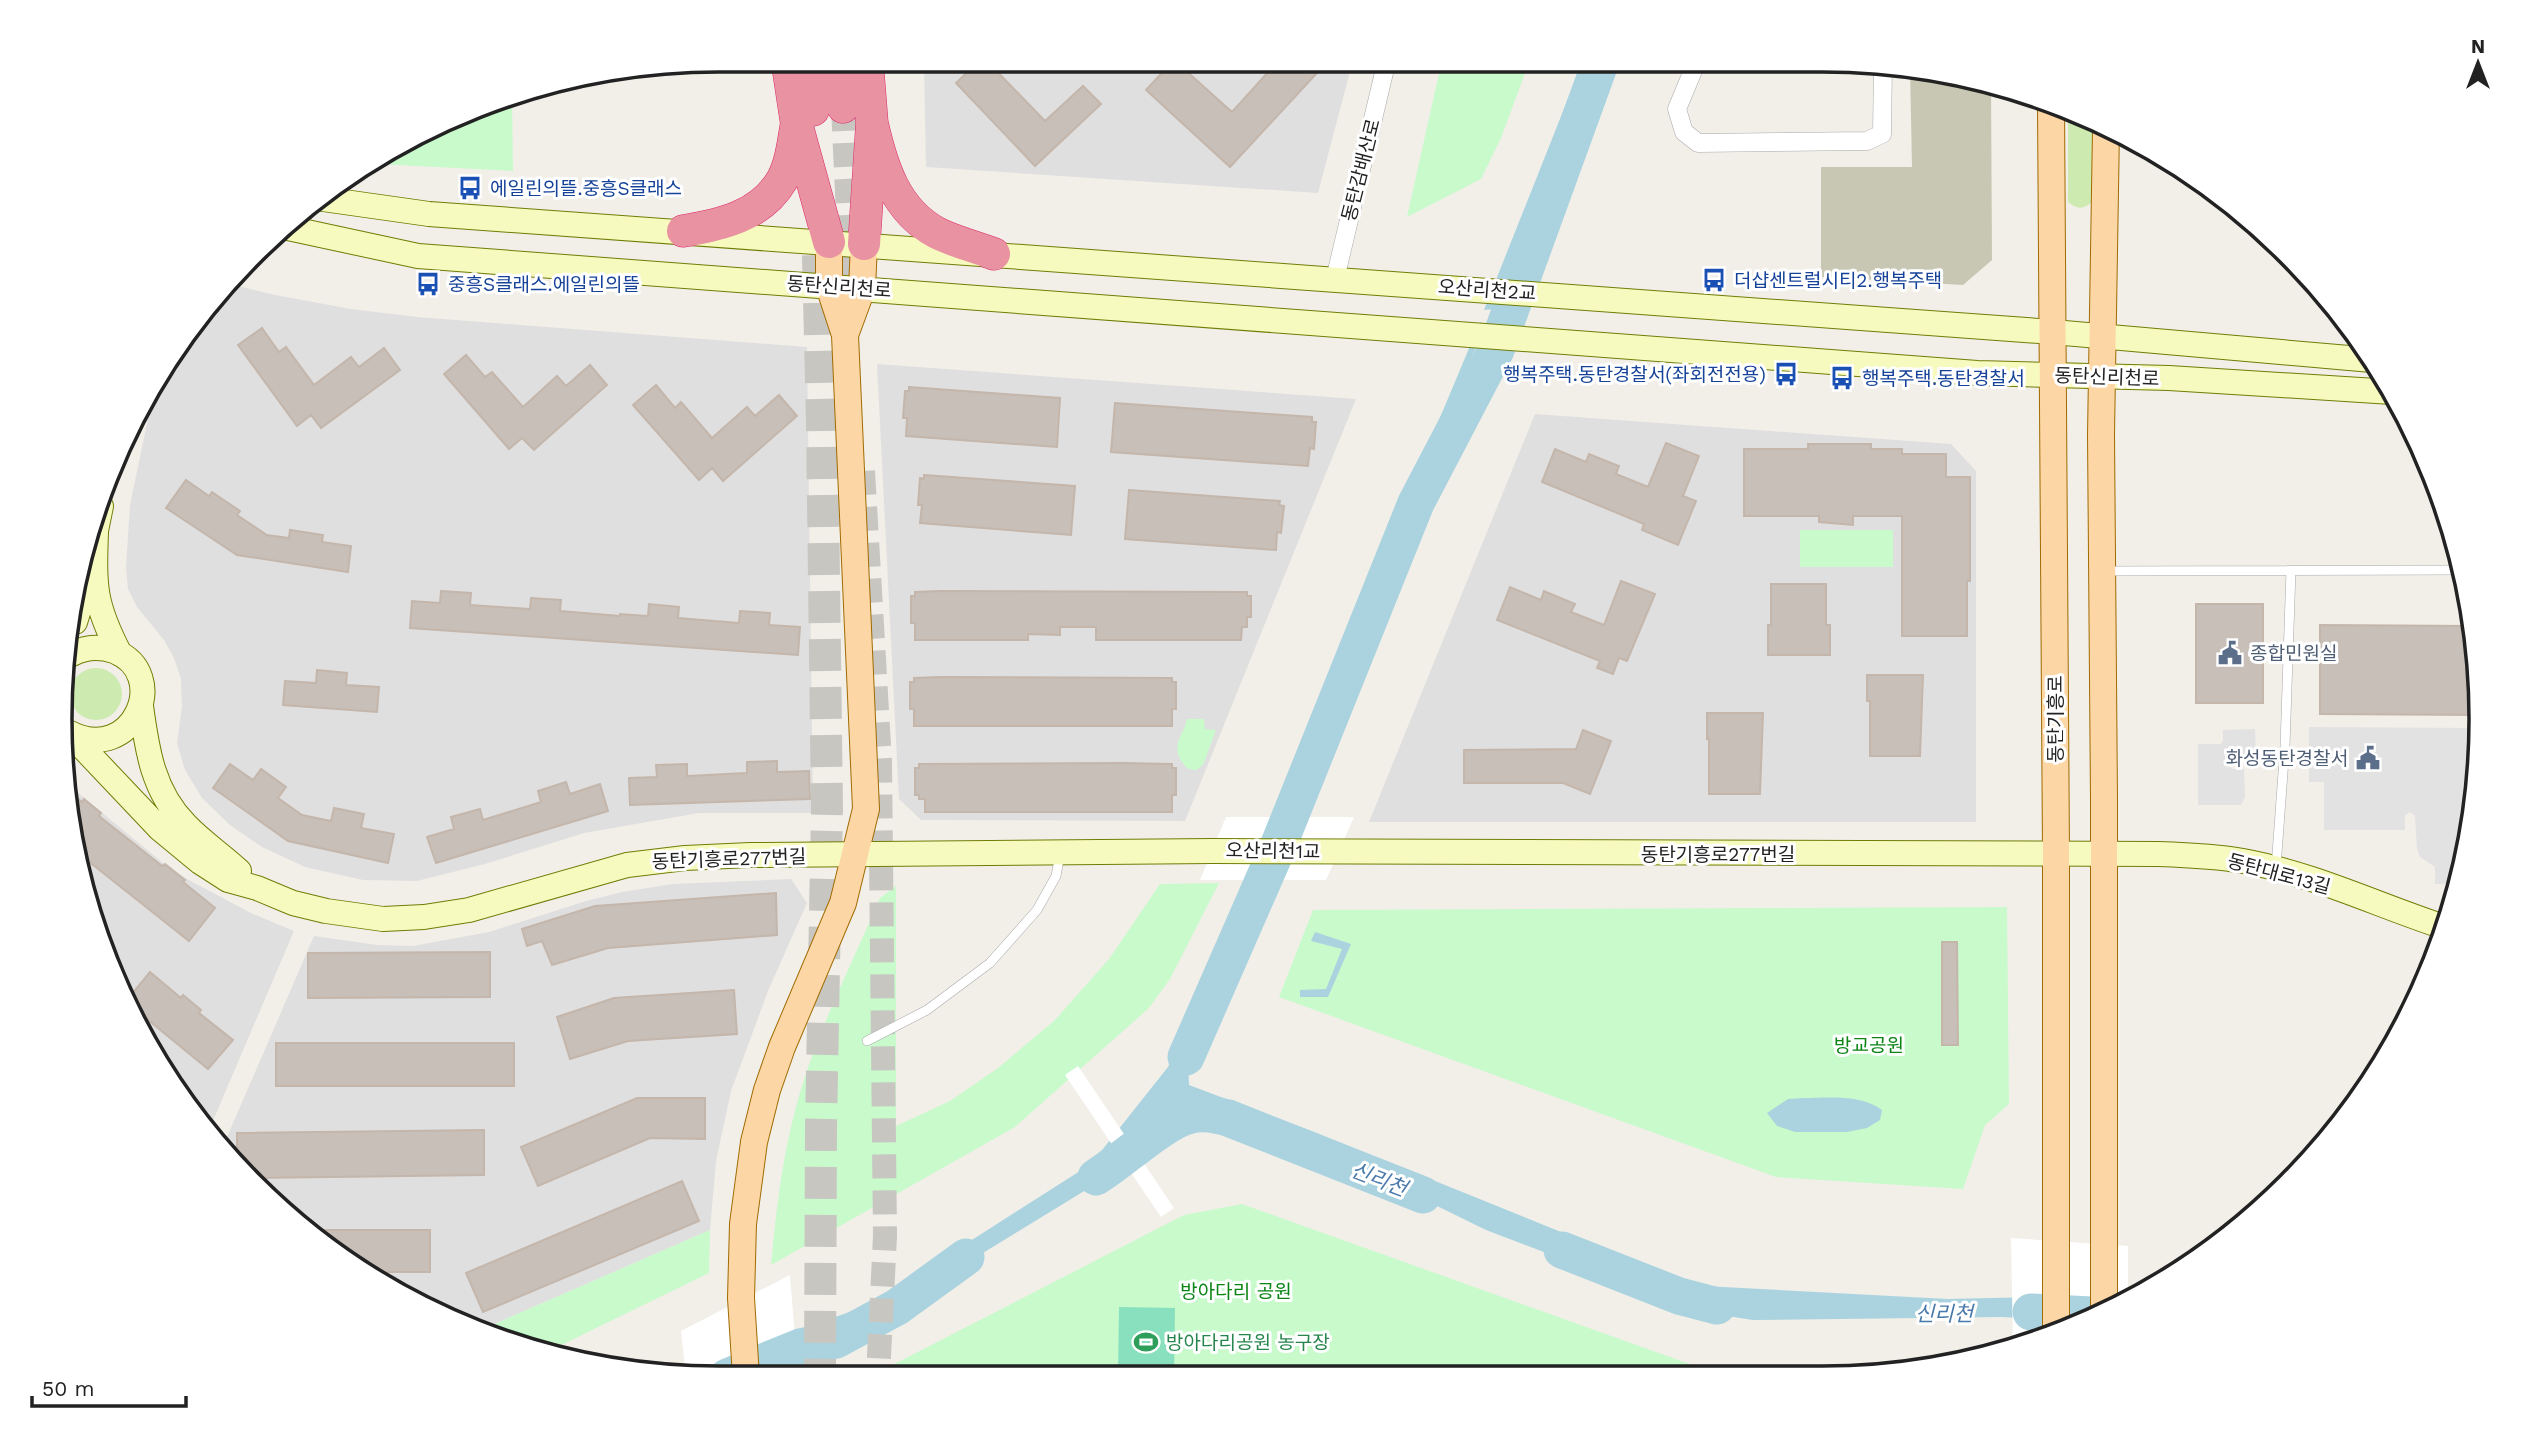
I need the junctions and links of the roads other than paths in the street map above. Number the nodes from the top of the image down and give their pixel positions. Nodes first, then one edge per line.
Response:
1 (794, 72) edge
2 (813, 72) edge
3 (837, 72) edge
4 (868, 72) edge
5 (1384, 72) edge
6 (1692, 72) edge
7 (1883, 75) edge
8 (818, 114) junction
9 (2051, 114) edge
10 (872, 124) junction
11 (2106, 137) edge
12 (333, 200) edge
13 (295, 230) edge
14 (683, 231) junction
15 (829, 242) junction
16 (863, 244) junction
17 (994, 254) junction
18 (1335, 279) junction
19 (829, 286) junction
20 (862, 289) junction
21 (1580, 297) joint
22 (2053, 332) junction
23 (845, 335) junction
24 (2103, 336) junction
25 (2360, 359) edge
26 (2053, 375) junction
27 (2103, 376) junction
28 (2381, 391) edge
29 (95, 546) edge
30 (2291, 570) junction
31 (2452, 570) edge
32 (2102, 571) junction
33 (75, 653) edge
34 (120, 654) junction
35 (141, 706) junction
36 (72, 734) edge
37 (72, 738) edge
38 (1213, 851) joint
39 (1332, 852) joint
40 (856, 853) junction
41 (1060, 853) junction
42 (2056, 854) junction
43 (2104, 854) junction
44 (2276, 869) junction
45 (257, 888) junction
46 (2436, 924) edge
47 (867, 1041) dead end
48 (2104, 1302) edge
49 (2056, 1322) edge
50 (745, 1366) edge

1 - 8 highway
2 - 8 highway
3 - 8 highway
4 - 10 highway
5 - 18 street, 동탄감배산로
6 - 7 street
8 - 14 highway
8 - 15 highway
9 - 22 main road, 동탄기흥로
10 - 16 highway
10 - 17 highway
11 - 24 main road
12 - 14 street
13 - 19 street, 동탄신리천로
14 - 15 street
15 - 16 street
15 - 19 main road
16 - 17 street
16 - 20 main road
17 - 18 street
18 - 21 street, 오산리천2교
19 - 20 street, 동탄신리천로
19 - 23 main road
20 - 23 main road
20 - 26 street, 동탄신리천로
21 - 22 street, 동탄신리천로
22 - 24 street, 동탄신리천로
22 - 26 main road, 동탄기흥로
23 - 40 main road
24 - 25 street, 동탄신리천로
24 - 27 main road
26 - 27 street, 동탄신리천로
26 - 42 main road, 동탄기흥로
27 - 28 street, 동탄신리천로
27 - 32 main road
29 - 34 street, 동탄기흥로277번길
30 - 31 lane
30 - 32 lane
30 - 44 lane
32 - 43 main road
33 - 34 street
34 - 35 street, 동탄기흥로277번길
35 - 36 street, 동탄기흥로277번길
35 - 45 street, 동탄기흥로277번길
37 - 45 street, 동탄기흥로277번길
38 - 39 street, 오산리천1교
38 - 41 street, 동탄기흥로277번길
39 - 42 street, 동탄기흥로277번길
40 - 41 street, 동탄기흥로277번길
40 - 45 street, 동탄기흥로277번길
40 - 50 main road
41 - 47 lane
42 - 43 street, 동탄기흥로277번길
42 - 49 main road, 동탄기흥로
43 - 44 street, 동탄대로13길
43 - 48 main road
44 - 46 street, 동탄대로13길

